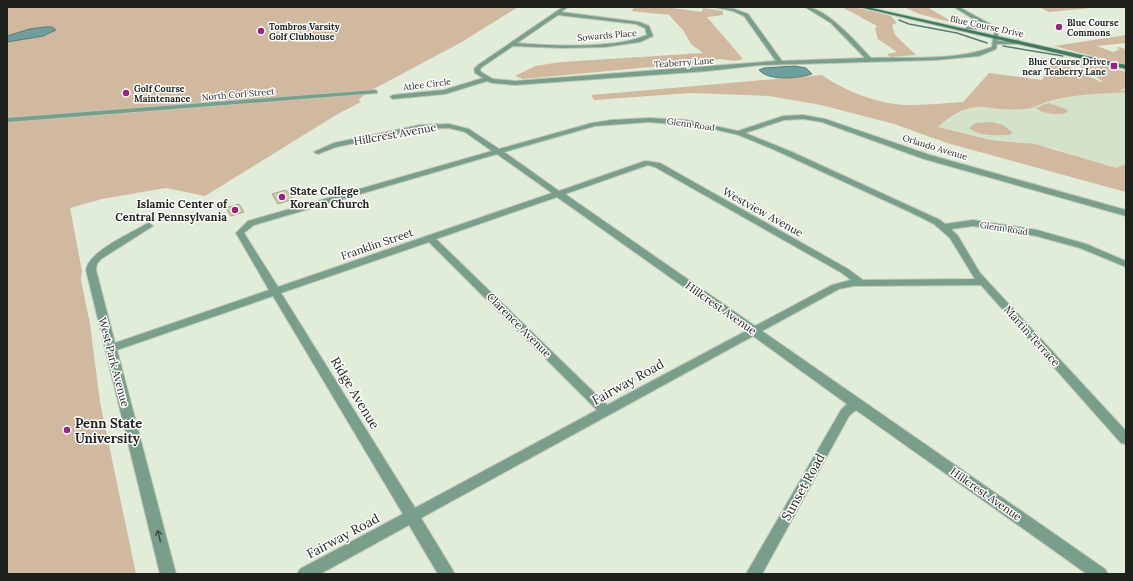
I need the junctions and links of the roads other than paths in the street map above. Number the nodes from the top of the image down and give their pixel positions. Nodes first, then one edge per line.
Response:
1 (566, 7) edge
2 (716, 7) edge
3 (807, 7) edge
4 (861, 7) edge
5 (872, 7) edge
6 (956, 7) edge
7 (557, 13) junction
8 (988, 26) junction
9 (967, 28) junction
10 (996, 39) junction
11 (512, 44) junction
12 (1062, 51) junction
13 (871, 61) junction
14 (780, 62) junction
15 (1126, 67) edge
16 (487, 79) junction
17 (375, 92) dead end
18 (393, 97) dead end
19 (7, 120) edge
20 (739, 133) junction
21 (318, 152) dead end
22 (498, 152) junction
23 (651, 164) joint
24 (559, 194) junction
25 (1126, 213) edge
26 (149, 226) dead end
27 (944, 227) junction
28 (243, 228) joint
29 (431, 239) junction
30 (1126, 264) edge
31 (983, 282) junction
32 (862, 284) junction
33 (276, 292) junction
34 (753, 331) junction
35 (111, 348) junction
36 (856, 403) junction
37 (606, 411) junction
38 (1126, 439) edge
39 (412, 516) junction
40 (758, 572) edge
41 (168, 574) edge
42 (305, 574) edge
43 (447, 574) edge
44 (1100, 574) edge

1 - 7 street
2 - 14 street
3 - 13 street
4 - 10 main road, Blue Course Drive
5 - 9 main road, Blue Course Drive
6 - 8 street
7 - 11 street
7 - 11 street, Sowards Place
8 - 9 street
8 - 10 street
9 - 10 main road, Blue Course Drive
10 - 12 main road, Blue Course Drive
10 - 12 main road, Blue Course Drive
10 - 13 street, Teaberry Lane
11 - 16 street
12 - 15 main road, Blue Course Drive
13 - 14 street, Teaberry Lane
14 - 16 street, Teaberry Lane
16 - 18 street, Atlee Circle
17 - 19 street, North Corl Street
20 - 22 street, Glenn Road
20 - 25 street, Orlando Avenue
20 - 27 street, Glenn Road
21 - 22 street, Hillcrest Avenue
22 - 24 street, Hillcrest Avenue
22 - 28 street, Glenn Road
23 - 24 street, Franklin Street
23 - 32 street, Westview Avenue
24 - 29 street, Franklin Street
24 - 34 street, Hillcrest Avenue
26 - 35 street, West Park Avenue
27 - 30 street, Glenn Road
27 - 31 street, Martin Terrace
28 - 33 street, Ridge Avenue
29 - 33 street, Franklin Street
29 - 37 street, Clarence Avenue
31 - 32 street, Fairway Road
31 - 38 street, Martin Terrace
32 - 34 street, Fairway Road
33 - 35 street, Franklin Street
33 - 39 street, Ridge Avenue
34 - 36 street, Hillcrest Avenue
34 - 37 street, Fairway Road
41 -> 35 street, West Park Avenue
36 - 40 street, Sunset Road
36 - 44 street, Hillcrest Avenue
37 - 39 street, Fairway Road
39 - 42 street, Fairway Road
39 - 43 street, Ridge Avenue

